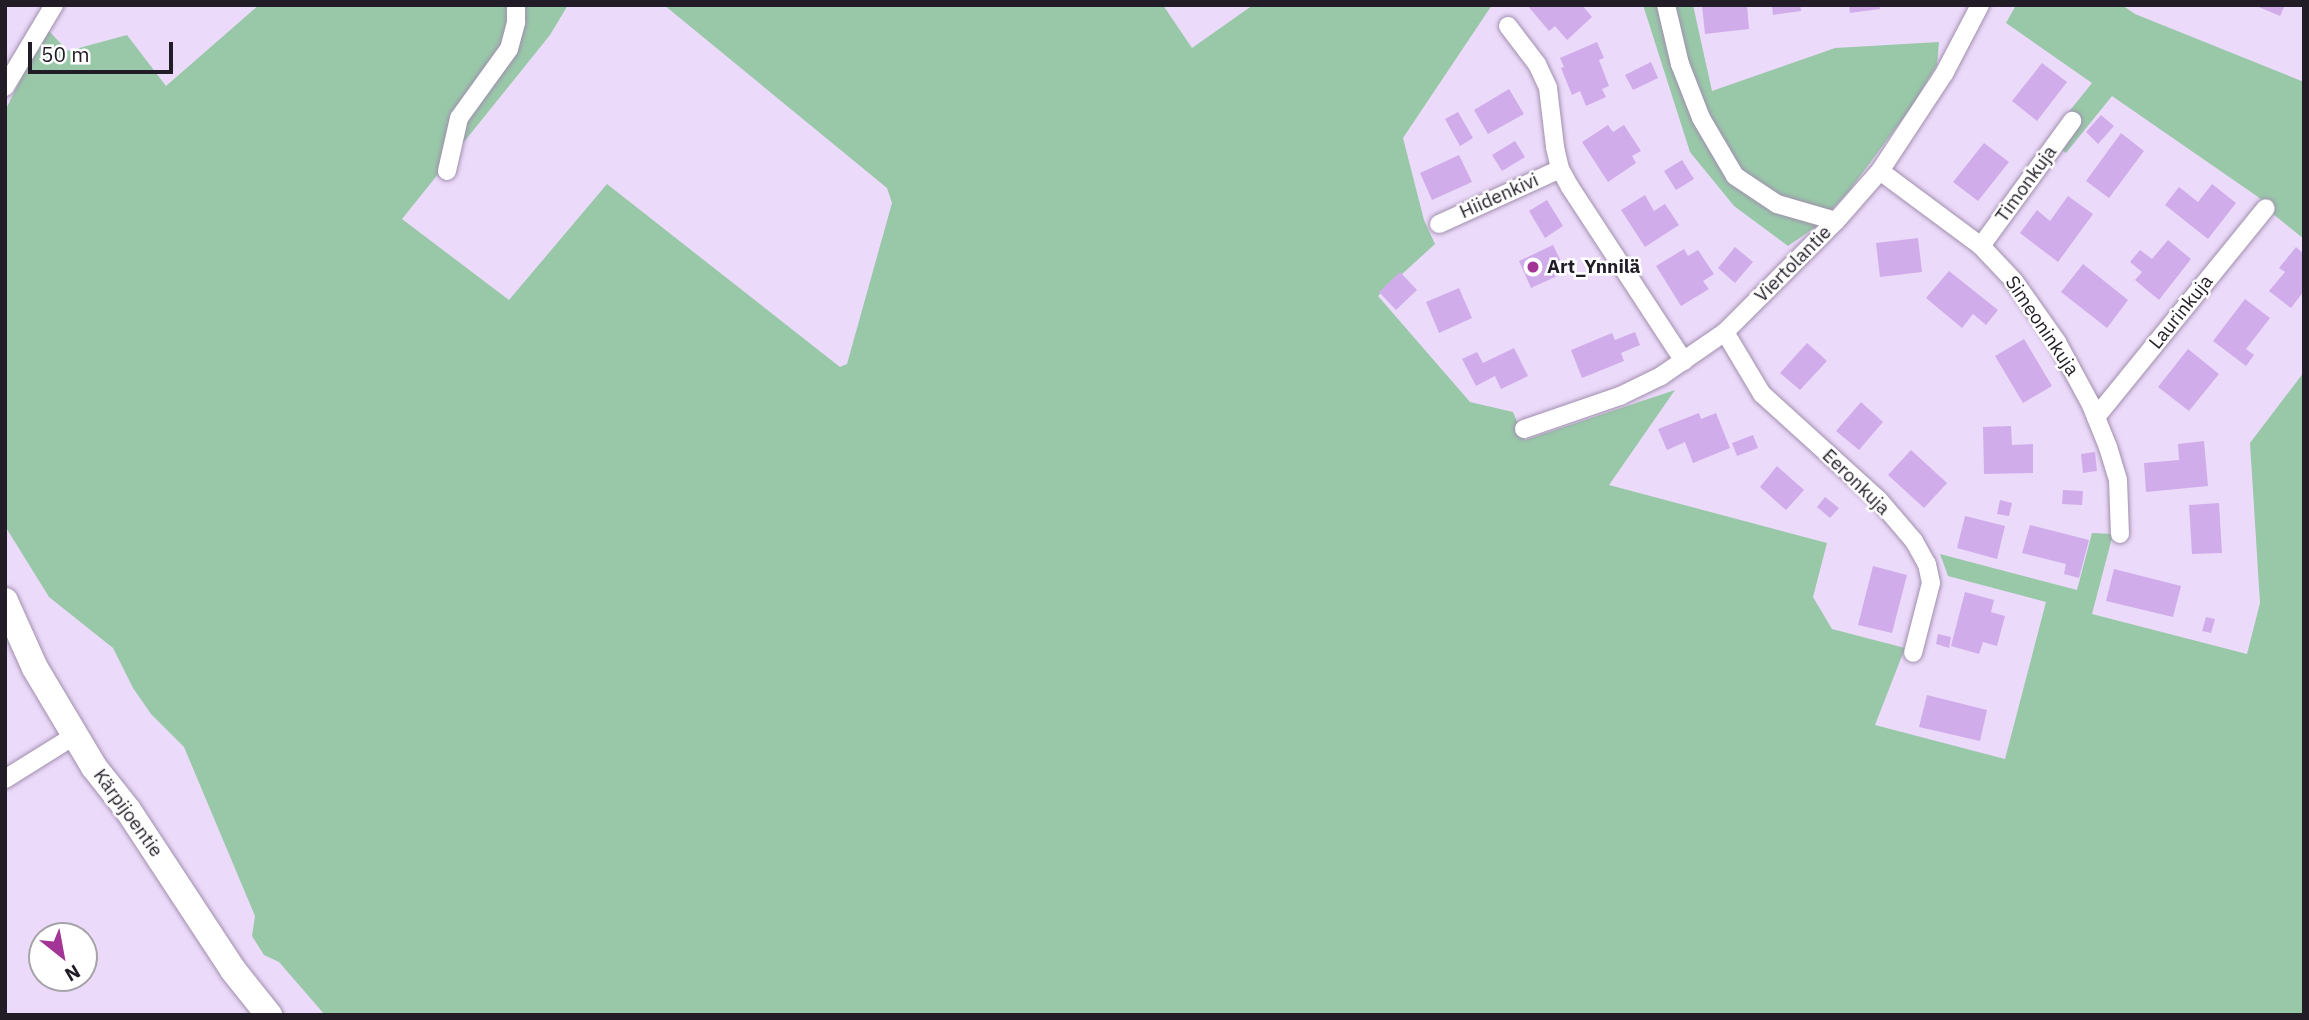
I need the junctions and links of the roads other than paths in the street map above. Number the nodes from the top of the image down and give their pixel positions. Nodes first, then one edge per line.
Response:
1 (54, 5) edge
2 (516, 5) edge
3 (1666, 5) edge
4 (1980, 5) edge
5 (1508, 26) dead end
6 (5, 87) edge
7 (2072, 121) dead end
8 (1560, 169) junction
9 (447, 171) dead end
10 (1880, 171) junction
11 (2266, 208) dead end
12 (1836, 221) junction
13 (1438, 224) dead end
14 (1981, 246) junction
15 (1725, 332) junction
16 (1684, 361) junction
17 (2096, 417) junction
18 (1524, 429) dead end
19 (2120, 534) dead end
20 (5, 601) edge
21 (1913, 653) dead end
22 (74, 736) junction
23 (5, 779) edge
24 (269, 1015) edge

1 - 6 street
2 - 9 street
3 - 12 street
4 - 10 street, Viertolantie
5 - 8 street
7 - 14 street, Timonkuja
8 - 13 street, Hiidenkivi
8 - 16 street
10 - 12 street, Viertolantie
10 - 14 street, Simeoninkuja
11 - 17 street, Laurinkuja
12 - 15 street, Viertolantie
14 - 17 street, Simeoninkuja
15 - 16 street, Viertolantie
15 - 21 street, Eeronkuja
16 - 18 street, Viertolantie
17 - 19 street, Simeoninkuja
20 - 22 street, Kärpijoentie
22 - 23 street
22 - 24 street, Kärpijoentie

